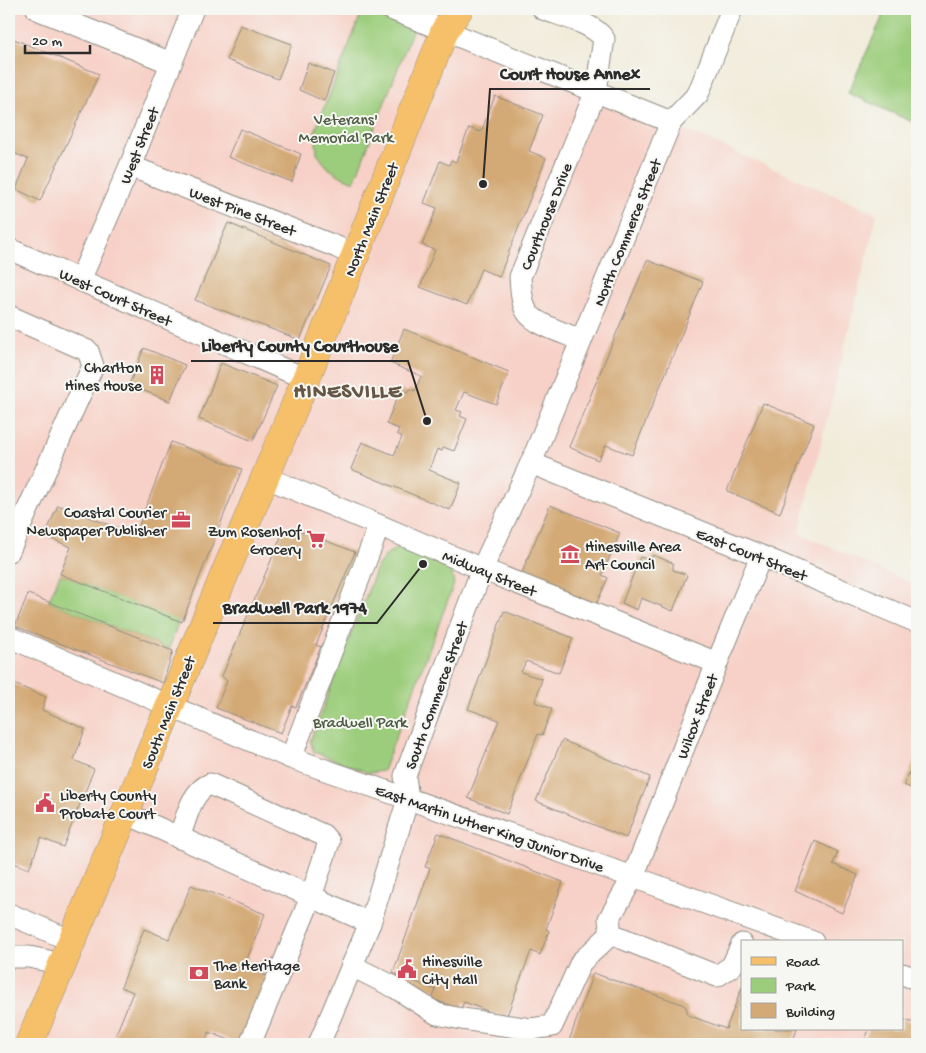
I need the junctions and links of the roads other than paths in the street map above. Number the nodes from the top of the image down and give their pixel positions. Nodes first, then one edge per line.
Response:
1 (37, 9) edge
2 (193, 9) edge
3 (391, 9) edge
4 (544, 9) edge
5 (732, 9) edge
6 (450, 16) edge
7 (171, 63) junction
8 (596, 91) junction
9 (671, 122) junction
10 (130, 166) junction
11 (9, 249) edge
12 (355, 256) junction
13 (80, 280) junction
14 (9, 316) edge
15 (581, 340) junction
16 (306, 379) junction
17 (531, 463) junction
18 (265, 478) junction
19 (16, 516) edge
20 (379, 526) junction
21 (9, 551) edge
22 (761, 556) junction
23 (482, 569) junction
24 (917, 622) edge
25 (9, 638) edge
26 (717, 663) junction
27 (170, 707) junction
28 (291, 758) junction
29 (408, 799) junction
30 (125, 813) junction
31 (179, 838) junction
32 (633, 877) junction
33 (311, 897) junction
34 (9, 914) edge
35 (754, 920) junction
36 (370, 923) junction
37 (611, 934) junction
38 (744, 940) edge
39 (808, 940) edge
40 (741, 947) edge
41 (67, 952) junction
42 (9, 957) edge
43 (352, 966) junction
44 (904, 975) edge
45 (917, 980) edge
46 (29, 1044) edge
47 (250, 1044) edge
48 (319, 1044) edge

1 - 7 street
2 - 7 street, West Street
3 - 6 street
4 - 8 street
5 - 9 street, North Commerce Street
6 - 8 street
6 - 12 main road, North Main Street
7 - 10 street, West Street
8 - 9 street
8 - 15 street, Courthouse Drive
9 - 15 street, North Commerce Street
10 - 12 street, West Pine Street
10 - 13 street, West Street
11 - 13 street, West Court Street
12 - 16 main road, North Main Street
13 - 16 street, West Court Street
14 - 19 street
15 - 17 street, North Commerce Street
16 - 18 main road, South Main Street
17 - 22 street, East Court Street
17 - 23 street, South Commerce Street
18 - 20 street, Midway Street
18 - 27 main road, South Main Street
19 - 21 street
20 - 23 street, Midway Street
20 - 28 street
22 - 24 street, East Court Street
22 - 26 street, Wilcox Street
23 - 26 street, Midway Street
23 - 29 street, South Commerce Street
25 - 27 street, East Martin Luther King Junior Drive
26 - 32 street, Wilcox Street
27 - 28 street, East Martin Luther King Junior Drive
27 - 30 main road, South Main Street
28 - 29 street, East Martin Luther King Junior Drive
29 - 32 street, East Martin Luther King Junior Drive
29 - 36 street, South Commerce Street
30 - 31 street
30 - 41 main road, South Main Street
31 - 33 street
31 - 33 street
32 - 35 street, East Martin Luther King Junior Drive
32 - 37 street, Wilcox Street
33 - 36 street
33 - 47 street
34 - 41 street
35 - 38 street
35 - 39 street, East Martin Luther King Junior Drive
36 - 43 street, South Commerce Street
37 - 40 street
37 - 43 street
41 - 42 street
41 - 46 main road, South Main Street
43 - 48 street, South Commerce Street
44 - 45 street

